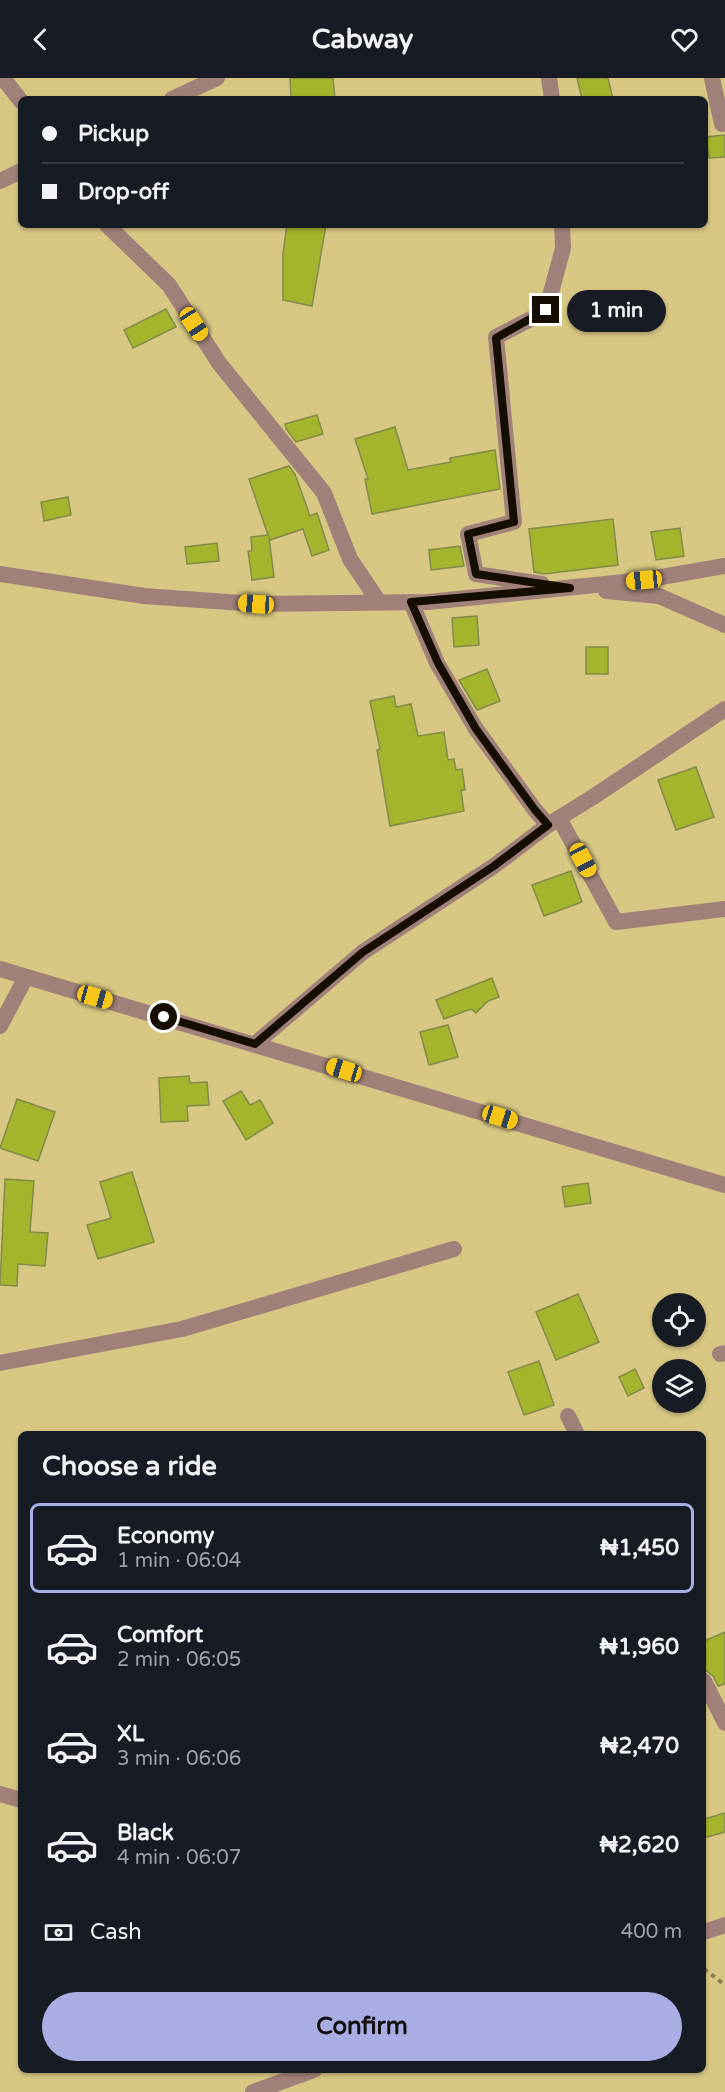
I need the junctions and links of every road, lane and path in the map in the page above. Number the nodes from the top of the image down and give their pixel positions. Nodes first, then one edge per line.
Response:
1 (3, 78) edge
2 (217, 78) edge
3 (549, 78) edge
4 (711, 78) edge
5 (178, 96) edge
6 (552, 96) edge
7 (18, 97) edge
8 (722, 124) dead end
9 (18, 172) edge
10 (0, 181) edge
11 (110, 228) edge
12 (562, 228) edge
13 (725, 566) edge
14 (0, 574) edge
15 (570, 588) junction
16 (379, 602) junction
17 (411, 602) junction
18 (725, 625) edge
19 (725, 709) edge
20 (554, 821) junction
21 (725, 909) edge
22 (0, 969) edge
23 (26, 976) junction
24 (0, 1026) edge
25 (255, 1044) junction
26 (725, 1185) edge
27 (454, 1249) dead end
28 (0, 1363) edge
29 (568, 1416) dead end
30 (576, 1431) edge
31 (706, 1685) edge
32 (725, 1722) edge
33 (0, 1794) edge
34 (18, 1799) edge
35 (725, 1925) edge
36 (706, 1931) edge
37 (706, 1970) edge
38 (725, 1984) edge
39 (306, 2073) edge
40 (253, 2092) edge

1 - 7 street
2 - 5 street
3 - 6 street
4 - 8 street
9 - 10 street
11 - 16 street
12 - 15 street
13 - 15 street
14 - 16 street
15 - 17 street
15 - 18 street
16 - 17 street
17 - 20 street
19 - 20 street
20 - 21 street
20 - 25 street
22 - 23 street
23 - 24 street
23 - 25 street
25 - 26 street
27 - 28 street
29 - 30 street
31 - 32 street
33 - 34 street
35 - 36 street
37 - 38 path
39 - 40 street

